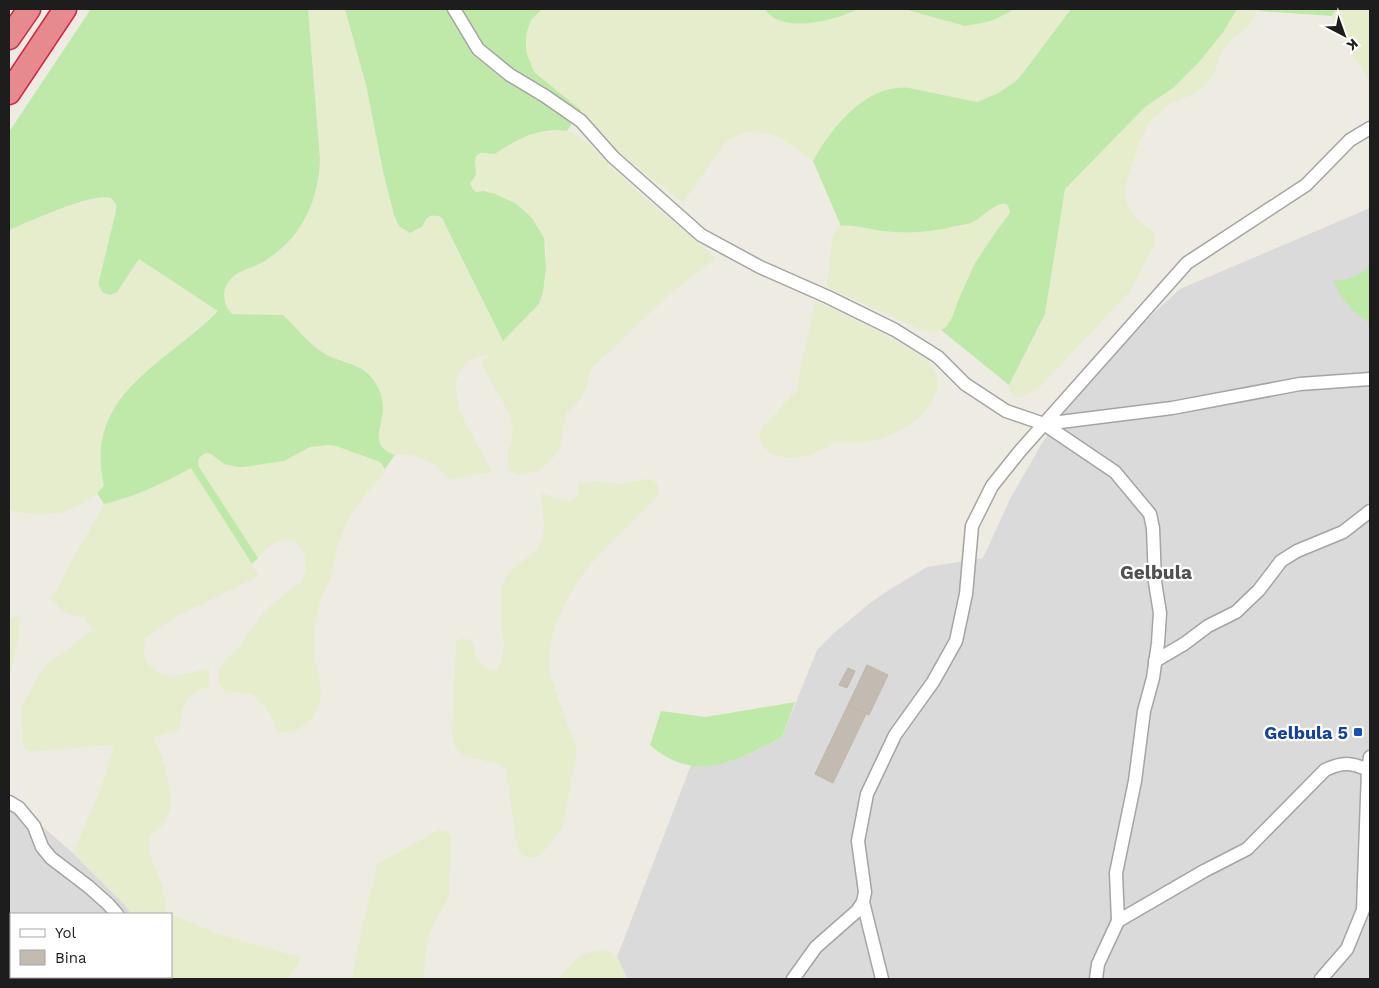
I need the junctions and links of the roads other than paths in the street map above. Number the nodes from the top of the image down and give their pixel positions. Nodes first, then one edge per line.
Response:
1 (29, 9) edge
2 (65, 9) edge
3 (454, 9) edge
4 (9, 38) edge
5 (9, 93) edge
6 (1370, 128) edge
7 (1370, 379) edge
8 (1044, 424) junction
9 (1370, 511) edge
10 (1155, 661) junction
11 (1369, 763) edge
12 (9, 802) edge
13 (862, 902) junction
14 (116, 913) edge
15 (1118, 921) junction
16 (792, 979) edge
17 (882, 979) edge
18 (1096, 979) edge
19 (1321, 979) edge

1 - 4 highway
2 - 5 highway
3 - 8 street
6 - 8 street
7 - 8 street
8 - 10 street
8 - 13 street
9 - 10 street
10 - 15 street
11 - 15 street
11 - 19 street
12 - 14 street
13 - 16 street
13 - 17 street
15 - 18 street

